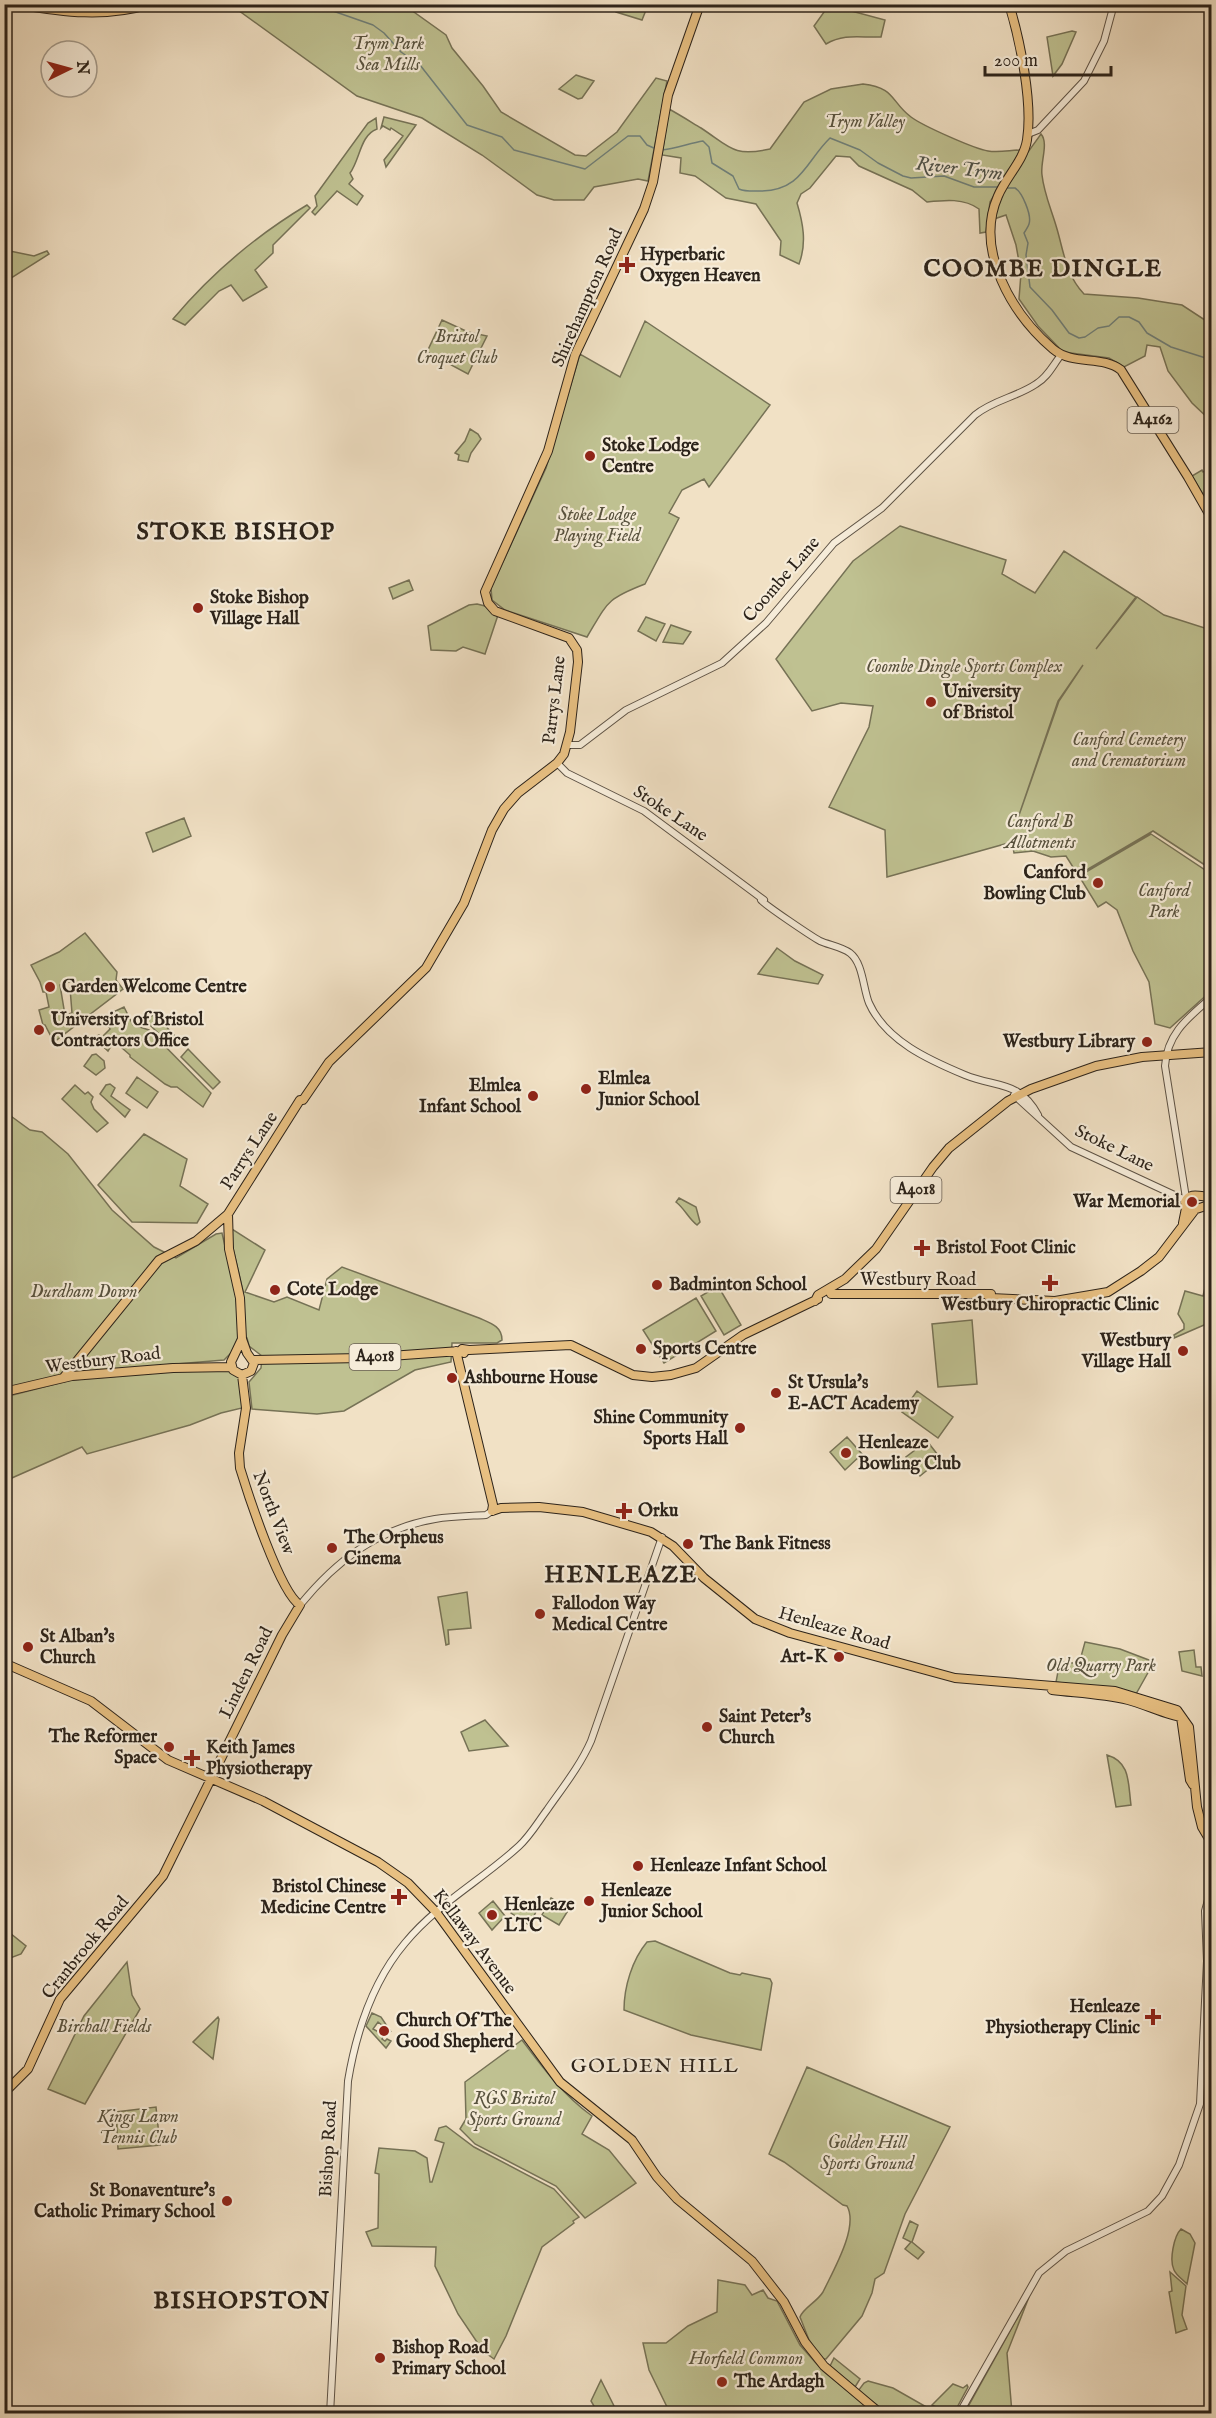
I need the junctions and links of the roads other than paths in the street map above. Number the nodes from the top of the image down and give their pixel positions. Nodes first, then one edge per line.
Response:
1 (20, 4) edge
2 (55, 4) edge
3 (127, 4) edge
4 (149, 4) edge
5 (700, 4) edge
6 (1009, 4) edge
7 (1114, 4) edge
8 (1028, 131) junction
9 (1064, 356) junction
10 (1212, 519) edge
11 (485, 597) joint
12 (568, 745) junction
13 (557, 763) junction
14 (1212, 997) edge
15 (1212, 1052) edge
16 (1166, 1055) junction
17 (1021, 1097) junction
18 (1212, 1197) edge
19 (1191, 1203) junction
20 (1212, 1204) edge
21 (228, 1214) junction
22 (845, 1279) junction
23 (831, 1294) junction
24 (849, 1295) junction
25 (815, 1301) junction
26 (242, 1339) junction
27 (458, 1351) junction
28 (247, 1353) junction
29 (237, 1354) junction
30 (254, 1363) junction
31 (232, 1364) junction
32 (69, 1374) junction
33 (244, 1375) junction
34 (4, 1392) edge
35 (492, 1511) junction
36 (662, 1537) junction
37 (300, 1605) junction
38 (4, 1663) edge
39 (213, 1778) junction
40 (1202, 1822) junction
41 (1212, 1835) edge
42 (1212, 1844) edge
43 (157, 1884) joint
44 (1212, 1885) edge
45 (436, 1912) junction
46 (4, 2093) edge
47 (330, 2414) edge
48 (881, 2414) edge
49 (959, 2414) edge

1 - 4 highway
2 - 3 highway
5 - 11 main road, Shirehampton Road
6 - 8 main road
7 - 8 street
8 - 9 main road
9 - 10 main road, A4162
9 - 12 street, Coombe Lane
11 - 12 main road, Parrys Lane
12 - 13 main road, Parrys Lane
13 - 17 street, Stoke Lane
13 - 21 main road, Parrys Lane
14 - 16 street
15 - 16 main road, A4018
16 - 17 main road, A4018
16 - 19 street
17 - 19 street, Stoke Lane
17 - 22 main road, A4018
18 - 19 main road
19 - 20 main road
19 - 24 main road, Westbury Road
21 - 26 main road, Parrys Lane
21 - 32 main road, Parrys Lane
22 - 23 main road, Westbury Road / A4018
22 - 24 main road, Westbury Road
22 - 25 main road, Westbury Road / A4018
23 - 24 main road, Westbury Road
23 - 25 main road, Westbury Road / A4018
25 - 27 main road, Westbury Road / A4018
26 - 28 main road, Parrys Lane
26 - 29 main road, Parrys Lane
27 - 30 main road, Westbury Road / A4018
27 - 35 main road
28 - 29 main road
28 - 30 main road
29 - 31 main road
30 - 33 main road
31 - 32 main road, Westbury Road
31 - 33 main road
32 - 34 main road, Westbury Road
33 - 37 main road, North View
35 - 36 main road, Henleaze Road
35 - 37 street
36 - 40 main road, Henleaze Road
36 - 45 street, Bishop Road
37 - 39 main road, Linden Road
38 - 39 main road, Kellaway Avenue
39 - 43 main road, Linden Road
39 - 45 main road, Kellaway Avenue
40 - 41 main road
40 - 42 main road
43 - 46 main road, Cranbrook Road
44 - 49 street
45 - 47 street, Bishop Road
45 - 48 main road, Kellaway Avenue

